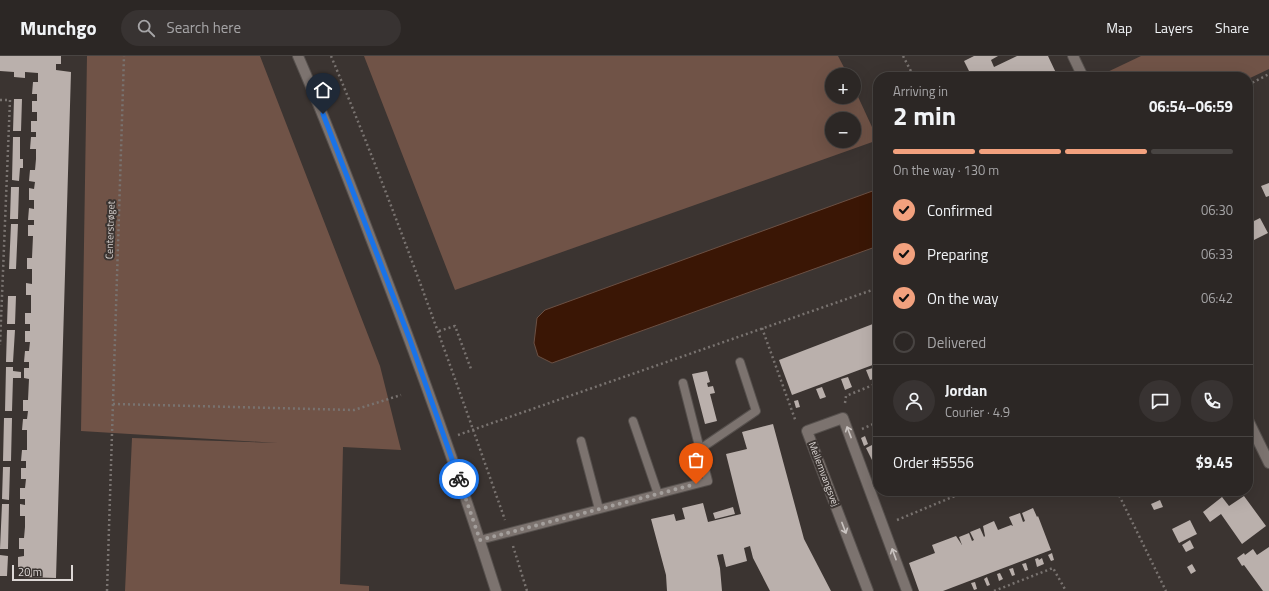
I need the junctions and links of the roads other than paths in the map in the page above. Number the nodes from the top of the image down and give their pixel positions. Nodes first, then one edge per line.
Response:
1 (298, 56) edge
2 (1073, 56) edge
3 (1081, 72) edge
4 (740, 362) dead end
5 (683, 383) dead end
6 (633, 421) dead end
7 (1253, 430) edge
8 (581, 441) dead end
9 (700, 449) junction
10 (1269, 463) edge
11 (658, 494) junction
12 (599, 509) junction
13 (480, 540) junction
14 (496, 591) edge
15 (868, 591) edge
16 (907, 591) edge

1 - 13 street
2 - 3 street
4 - 9 lane
5 - 9 lane
6 - 11 lane
7 - 10 street
8 - 12 lane
9 - 11 lane
11 - 12 lane
12 - 13 lane
13 - 14 street
16 -> 15 street, Mellemvangsvej

